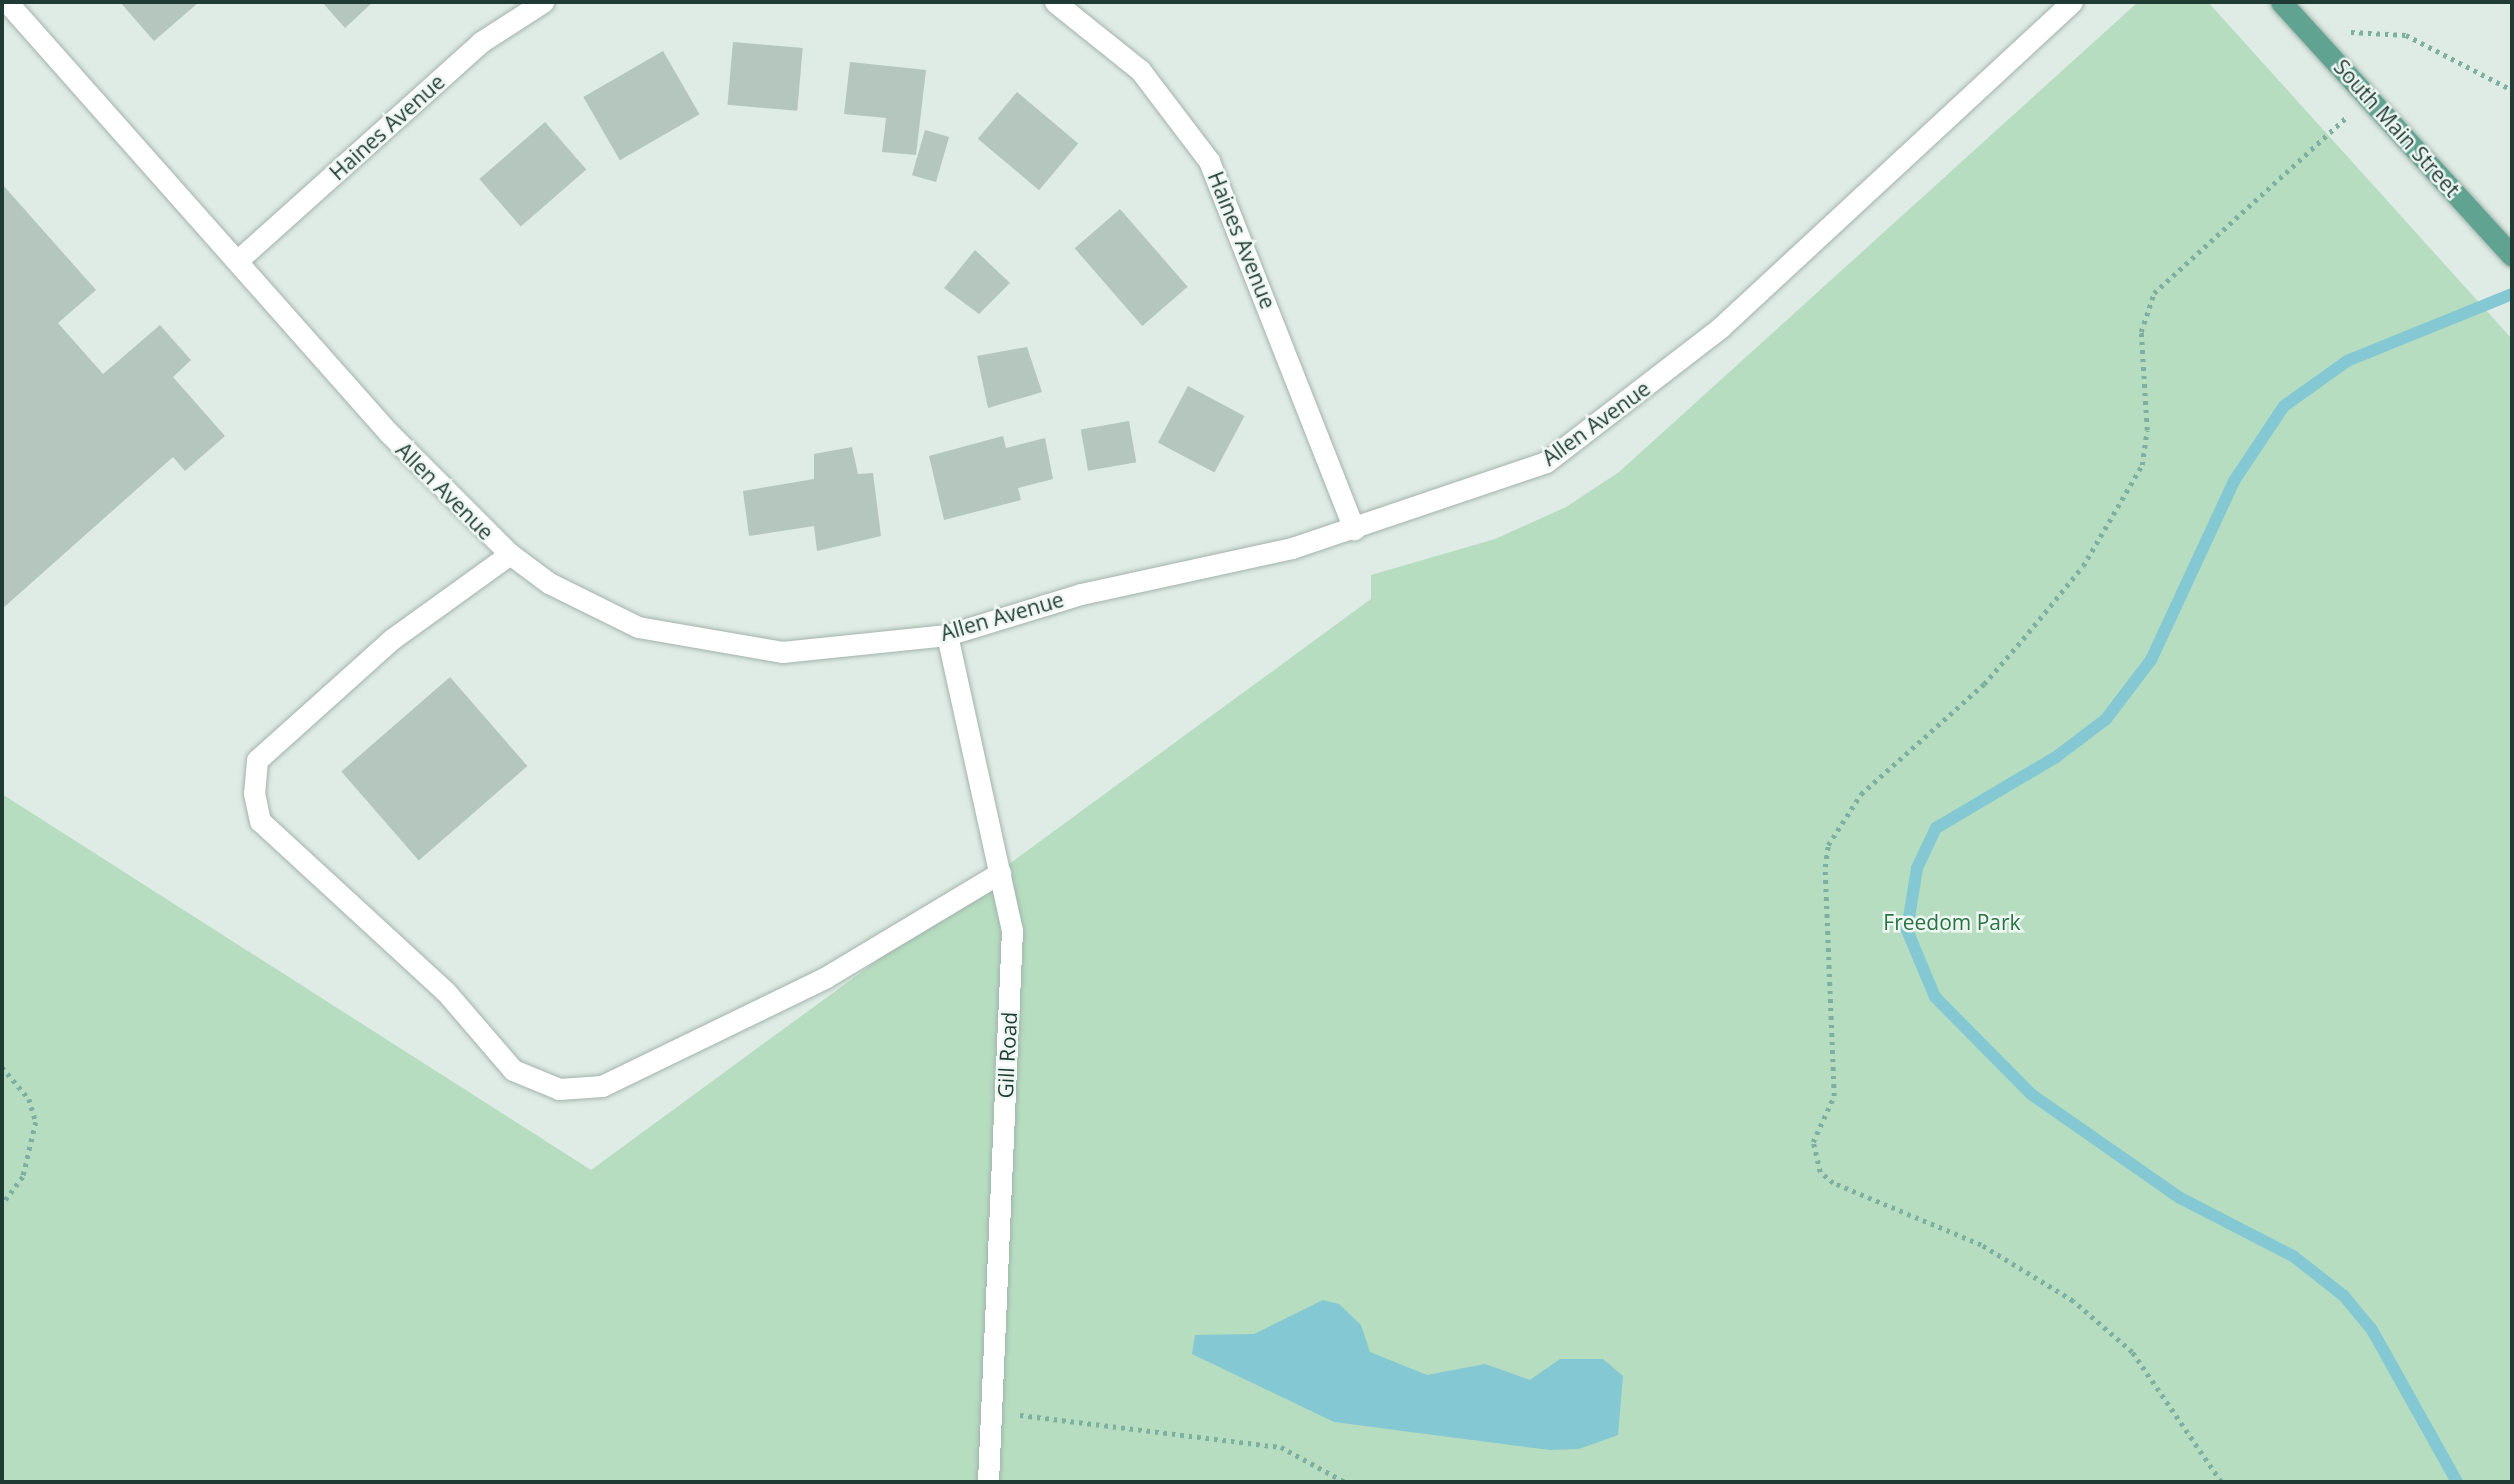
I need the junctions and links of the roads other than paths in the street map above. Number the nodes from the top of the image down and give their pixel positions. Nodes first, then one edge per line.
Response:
1 (543, 2) edge
2 (1055, 2) edge
3 (2072, 2) edge
4 (2281, 2) edge
5 (9, 14) edge
6 (2512, 256) edge
7 (237, 261) junction
8 (1354, 529) junction
9 (510, 554) junction
10 (947, 635) junction
11 (1000, 873) junction
12 (982, 1481) edge

1 - 7 street, Haines Avenue
2 - 8 street, Haines Avenue
3 - 8 street, Allen Avenue
4 - 6 main road, South Main Street
5 - 7 street, Allen Avenue
7 - 9 street, Allen Avenue
8 - 10 street, Allen Avenue
9 - 10 street, Allen Avenue
9 - 11 street
10 - 11 street, Gill Road
11 - 12 street, Gill Road

